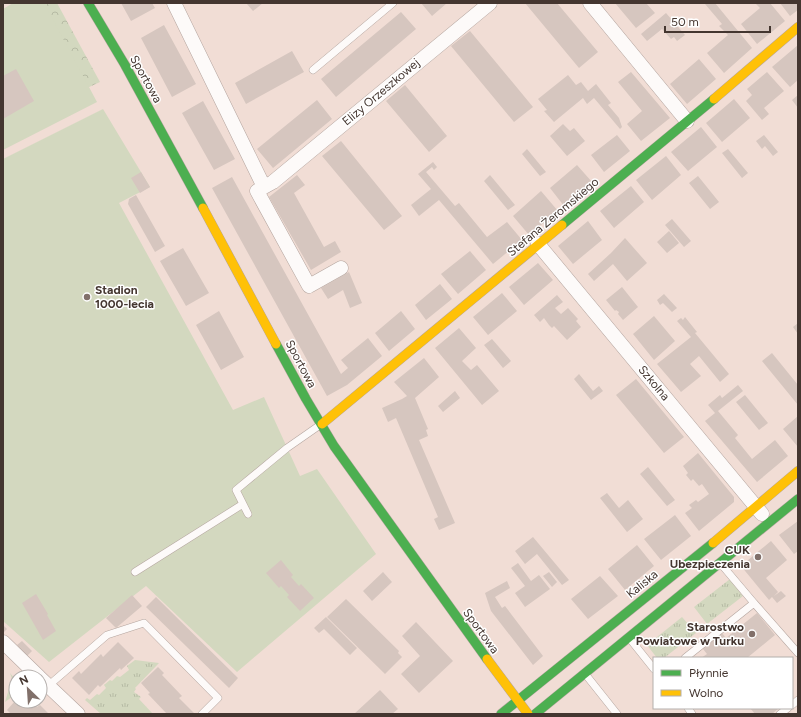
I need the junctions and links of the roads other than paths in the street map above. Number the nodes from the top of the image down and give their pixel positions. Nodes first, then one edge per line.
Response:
1 (88, 3) edge
2 (174, 3) edge
3 (392, 3) edge
4 (490, 3) edge
5 (590, 3) edge
6 (798, 27) edge
7 (313, 70) dead end
8 (687, 121) junction
9 (269, 185) junction
10 (538, 244) junction
11 (341, 268) dead end
12 (322, 424) junction
13 (798, 471) edge
14 (798, 498) edge
15 (243, 504) junction
16 (756, 507) junction
17 (248, 514) dead end
18 (769, 522) junction
19 (720, 563) junction
20 (136, 572) dead end
21 (754, 603) junction
22 (618, 635) junction
23 (3, 642) edge
24 (798, 653) edge
25 (686, 657) edge
26 (653, 668) edge
27 (31, 669) edge
28 (584, 673) junction
29 (48, 676) edge
30 (48, 685) edge
31 (517, 700) junction
32 (78, 714) edge
33 (202, 714) edge
34 (501, 714) edge
35 (528, 714) edge
36 (535, 714) edge
37 (617, 714) edge

1 - 12 street, Sportowa
2 - 9 street
3 - 7 lane
4 - 9 street, Elizy Orzeszkowej
5 - 8 street
6 - 8 street, Stefana Żeromskiego
8 - 10 street, Stefana Żeromskiego
9 - 11 street
10 - 12 street, Stefana Żeromskiego
10 - 16 street, Szkolna
12 - 15 lane
12 - 31 street, Sportowa
13 - 16 street, Kaliska
14 - 18 street, Kaliska
15 - 17 lane
15 - 20 lane
16 - 18 street, Szkolna
16 - 22 street, Kaliska
18 - 19 street, Kaliska
19 - 21 lane
19 - 22 street, Kaliska
21 - 24 lane
21 - 25 lane
22 - 26 lane
22 - 28 street, Kaliska
22 - 31 street, Kaliska
23 - 27 street
28 - 36 street, Kaliska
28 - 37 lane
29 - 33 lane
30 - 32 street
31 - 34 street, Kaliska
31 - 35 street, Sportowa

